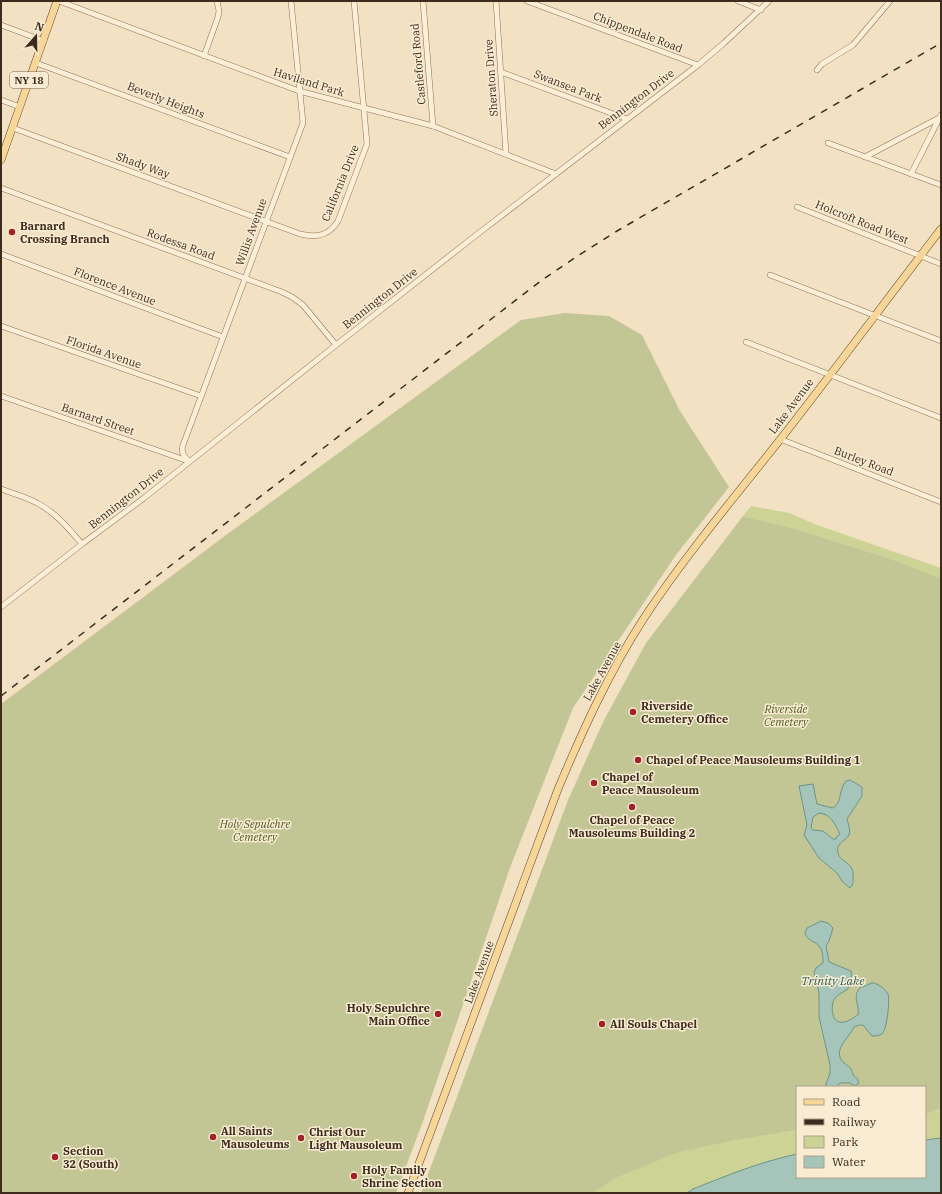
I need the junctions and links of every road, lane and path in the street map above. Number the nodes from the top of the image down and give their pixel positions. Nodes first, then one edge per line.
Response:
1 (58, 1) edge
2 (217, 1) edge
3 (291, 1) edge
4 (354, 1) edge
5 (423, 1) edge
6 (496, 1) edge
7 (527, 1) edge
8 (738, 1) edge
9 (769, 1) edge
10 (890, 1) edge
11 (761, 10) junction
12 (1, 25) edge
13 (44, 41) junction
14 (204, 56) junction
15 (36, 63) junction
16 (698, 65) junction
17 (817, 70) dead end
18 (501, 72) junction
19 (299, 91) junction
20 (1, 100) edge
21 (20, 107) junction
22 (364, 109) junction
23 (940, 116) edge
24 (627, 119) junction
25 (433, 126) junction
26 (13, 128) junction
27 (828, 142) dead end
28 (506, 154) junction
29 (290, 157) junction
30 (865, 157) junction
31 (1, 160) edge
32 (556, 174) junction
33 (910, 174) junction
34 (941, 185) edge
35 (1, 188) edge
36 (797, 207) dead end
37 (266, 222) junction
38 (941, 229) edge
39 (1, 254) edge
40 (920, 256) junction
41 (941, 264) edge
42 (770, 275) dead end
43 (245, 278) junction
44 (875, 315) junction
45 (1, 326) edge
46 (223, 337) junction
47 (941, 341) edge
48 (746, 342) dead end
49 (336, 345) junction
50 (829, 374) junction
51 (1, 396) edge
52 (201, 396) junction
53 (941, 418) edge
54 (780, 439) junction
55 (189, 461) junction
56 (1, 489) edge
57 (941, 502) edge
58 (82, 544) junction
59 (1, 607) edge
60 (408, 1193) edge

1 - 13 main road, NY 18
1 - 14 street, Haviland Park
2 - 14 street
3 - 19 street, Willis Avenue
4 - 22 street, California Drive
5 - 25 street, Castleford Road
6 - 18 street, Sheraton Drive
7 - 16 street, Chippendale Road
8 - 11 street
9 - 11 street, Bennington Drive
10 - 17 street
11 - 16 street, Bennington Drive
12 - 13 street
13 - 15 main road, NY 18
14 - 19 street, Haviland Park
15 - 21 main road, NY 18
15 - 29 street, Beverly Heights
16 - 24 street, Bennington Drive
18 - 24 street, Swansea Park
18 - 28 street, Sheraton Drive
19 - 22 street, Haviland Park
19 - 29 street, Willis Avenue
20 - 21 street
21 - 26 main road, NY 18
22 - 25 street, Haviland Park
22 - 37 street, California Drive
23 - 30 street
23 - 33 street
24 - 32 street, Bennington Drive
25 - 28 street, Haviland Park
26 - 31 main road, NY 18
26 - 37 street, Shady Way
27 - 30 street
28 - 32 street, Haviland Park
29 - 37 street, Willis Avenue
30 - 33 street
32 - 49 street, Bennington Drive
33 - 34 street
35 - 43 street, Rodessa Road
36 - 40 street, Holcroft Road West
37 - 43 street, Willis Avenue
38 - 40 main road, Lake Avenue
39 - 46 street, Florence Avenue
40 - 41 street, Holcroft Road West
40 - 44 main road, Lake Avenue
42 - 44 street
43 - 46 street, Willis Avenue
43 - 49 street, Rodessa Road
44 - 47 street
44 - 50 main road, Lake Avenue
45 - 52 street, Florida Avenue
46 - 52 street, Willis Avenue
48 - 50 street
49 - 55 street, Bennington Drive
50 - 53 street
50 - 54 main road, Lake Avenue
51 - 55 street, Barnard Street
52 - 55 street, Willis Avenue
54 - 57 street, Burley Road
54 - 60 main road, Lake Avenue
55 - 58 street, Bennington Drive
56 - 58 street
58 - 59 street, Bennington Drive

